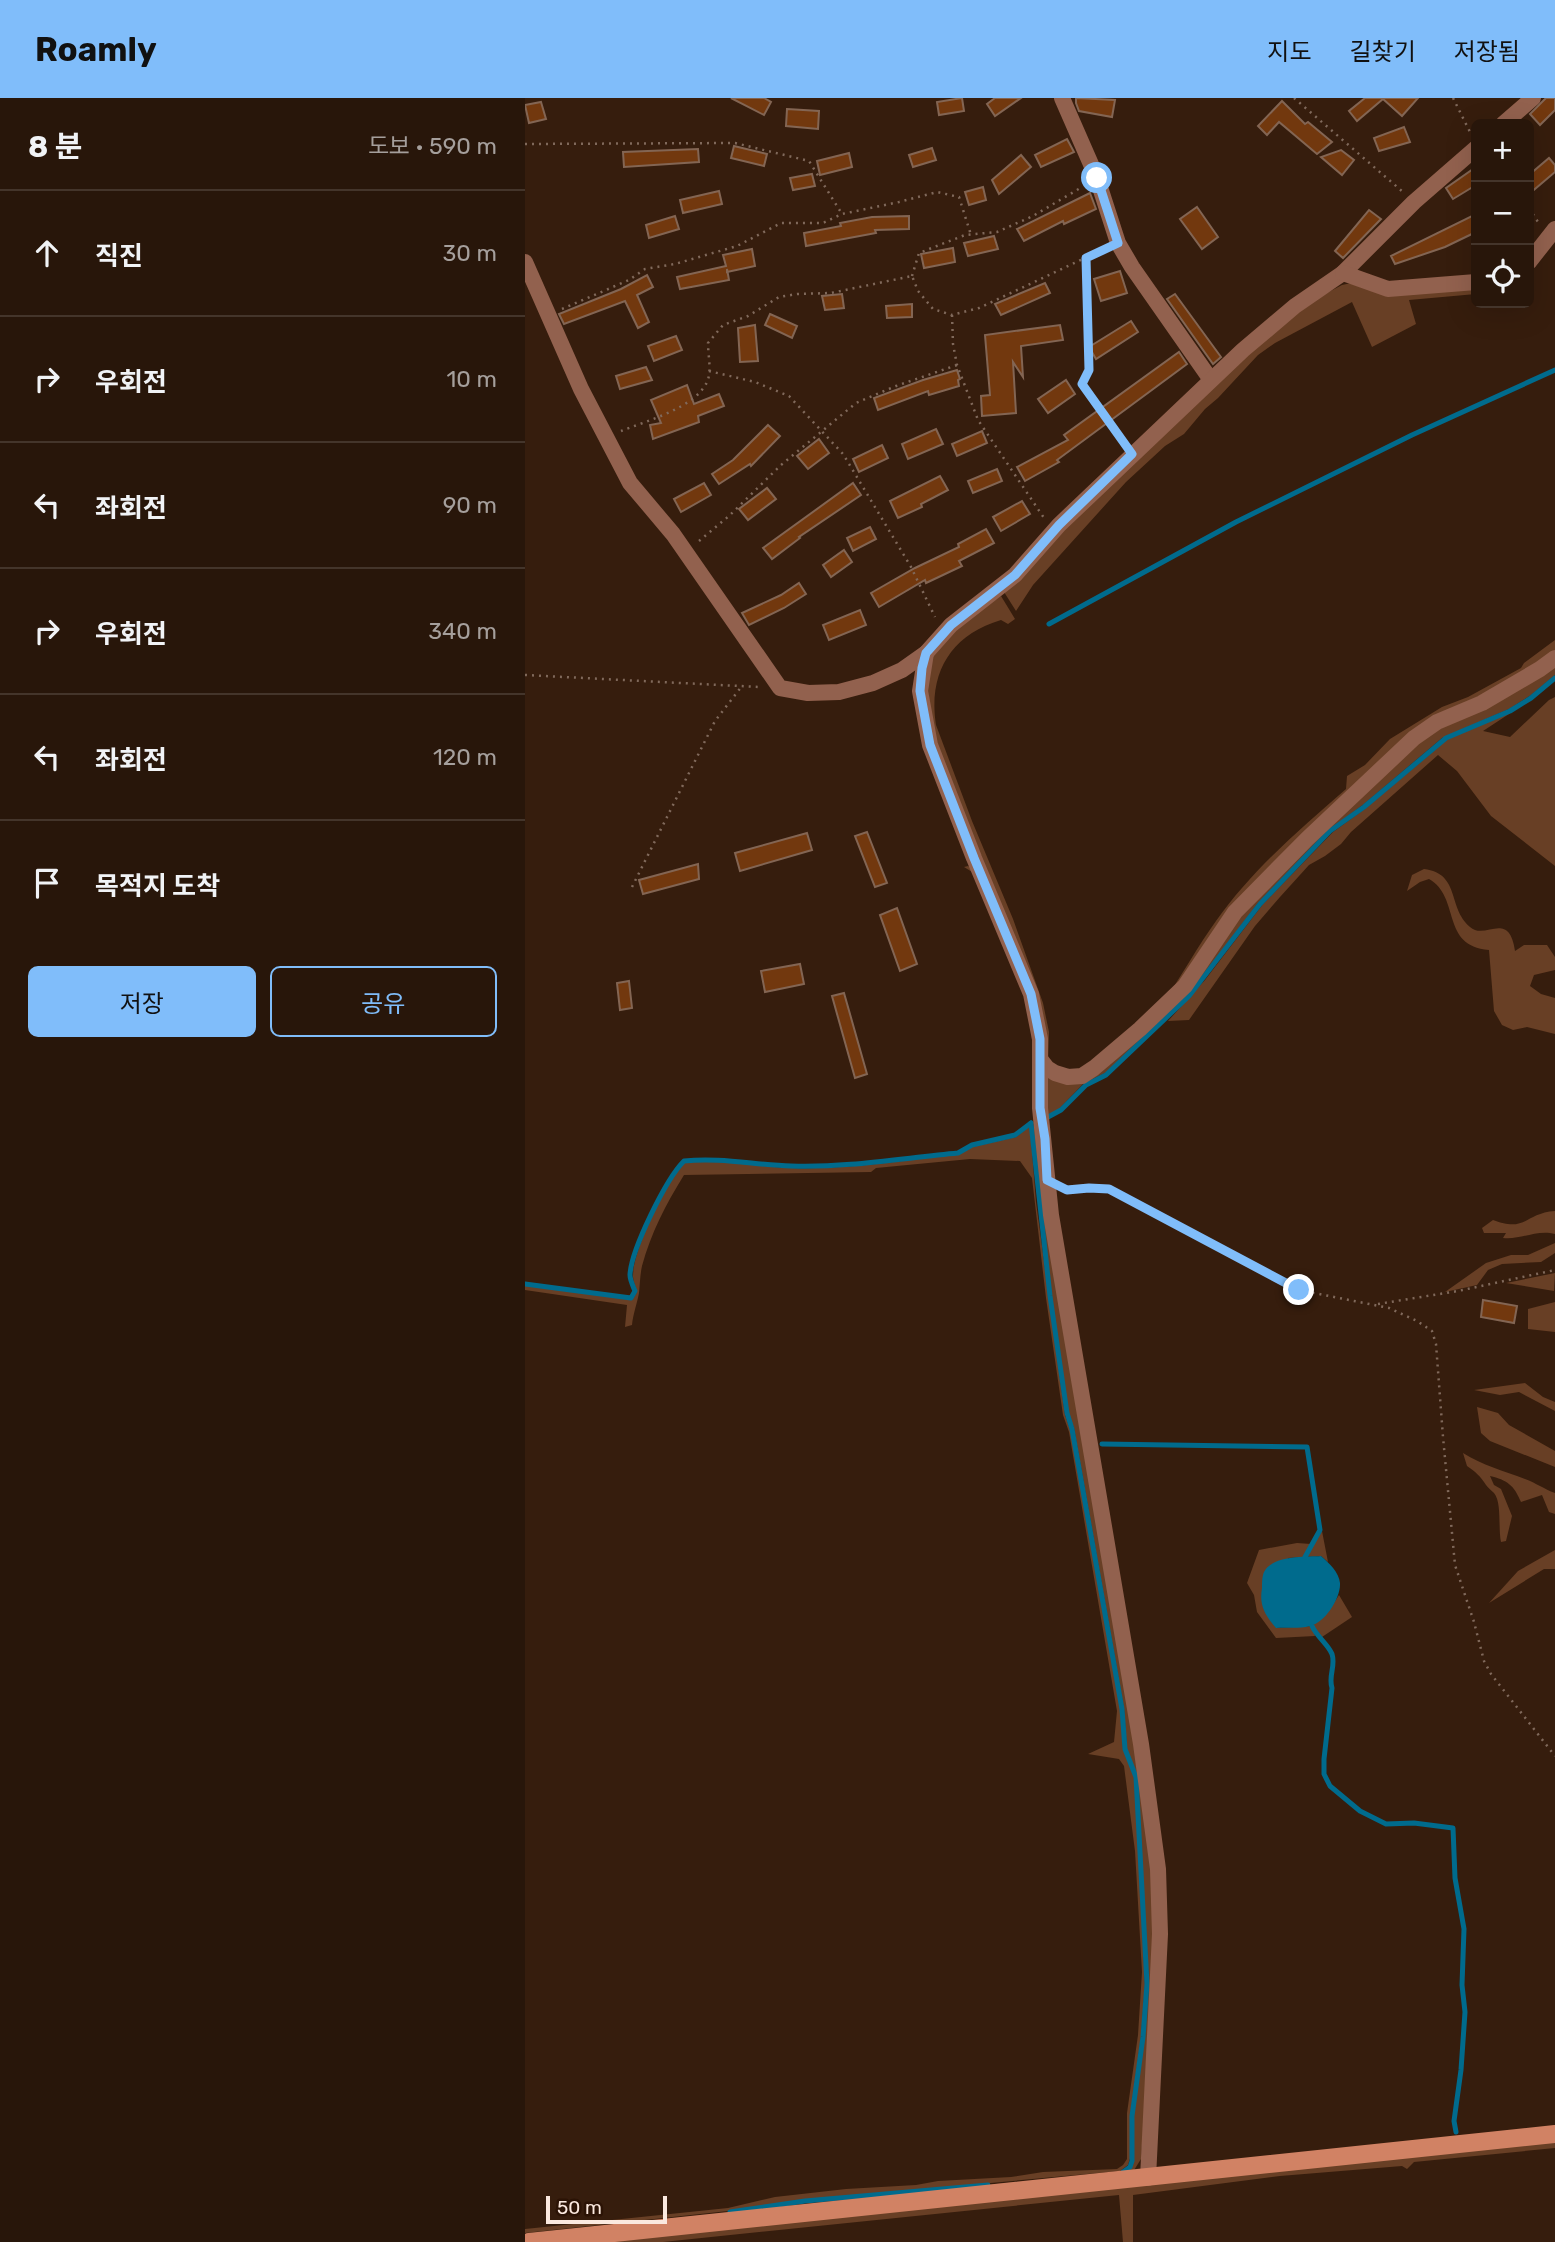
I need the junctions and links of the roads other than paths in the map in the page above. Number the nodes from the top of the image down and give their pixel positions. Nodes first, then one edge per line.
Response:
1 (1062, 98) edge
2 (1533, 98) edge
3 (1509, 119) edge
4 (1471, 152) edge
5 (1555, 229) edge
6 (1534, 256) edge
7 (525, 262) edge
8 (1343, 272) junction
9 (1471, 282) edge
10 (1211, 380) junction
11 (926, 653) junction
12 (1555, 657) edge
13 (1040, 1059) junction
14 (1555, 2134) edge
15 (1148, 2178) junction
16 (529, 2242) edge

1 - 10 street
2 - 3 street
4 - 8 street
5 - 6 street
7 - 11 street
8 - 9 street
8 - 10 street
10 - 11 street
11 - 13 street
12 - 13 street
13 - 15 street
14 - 15 street
15 - 16 street

